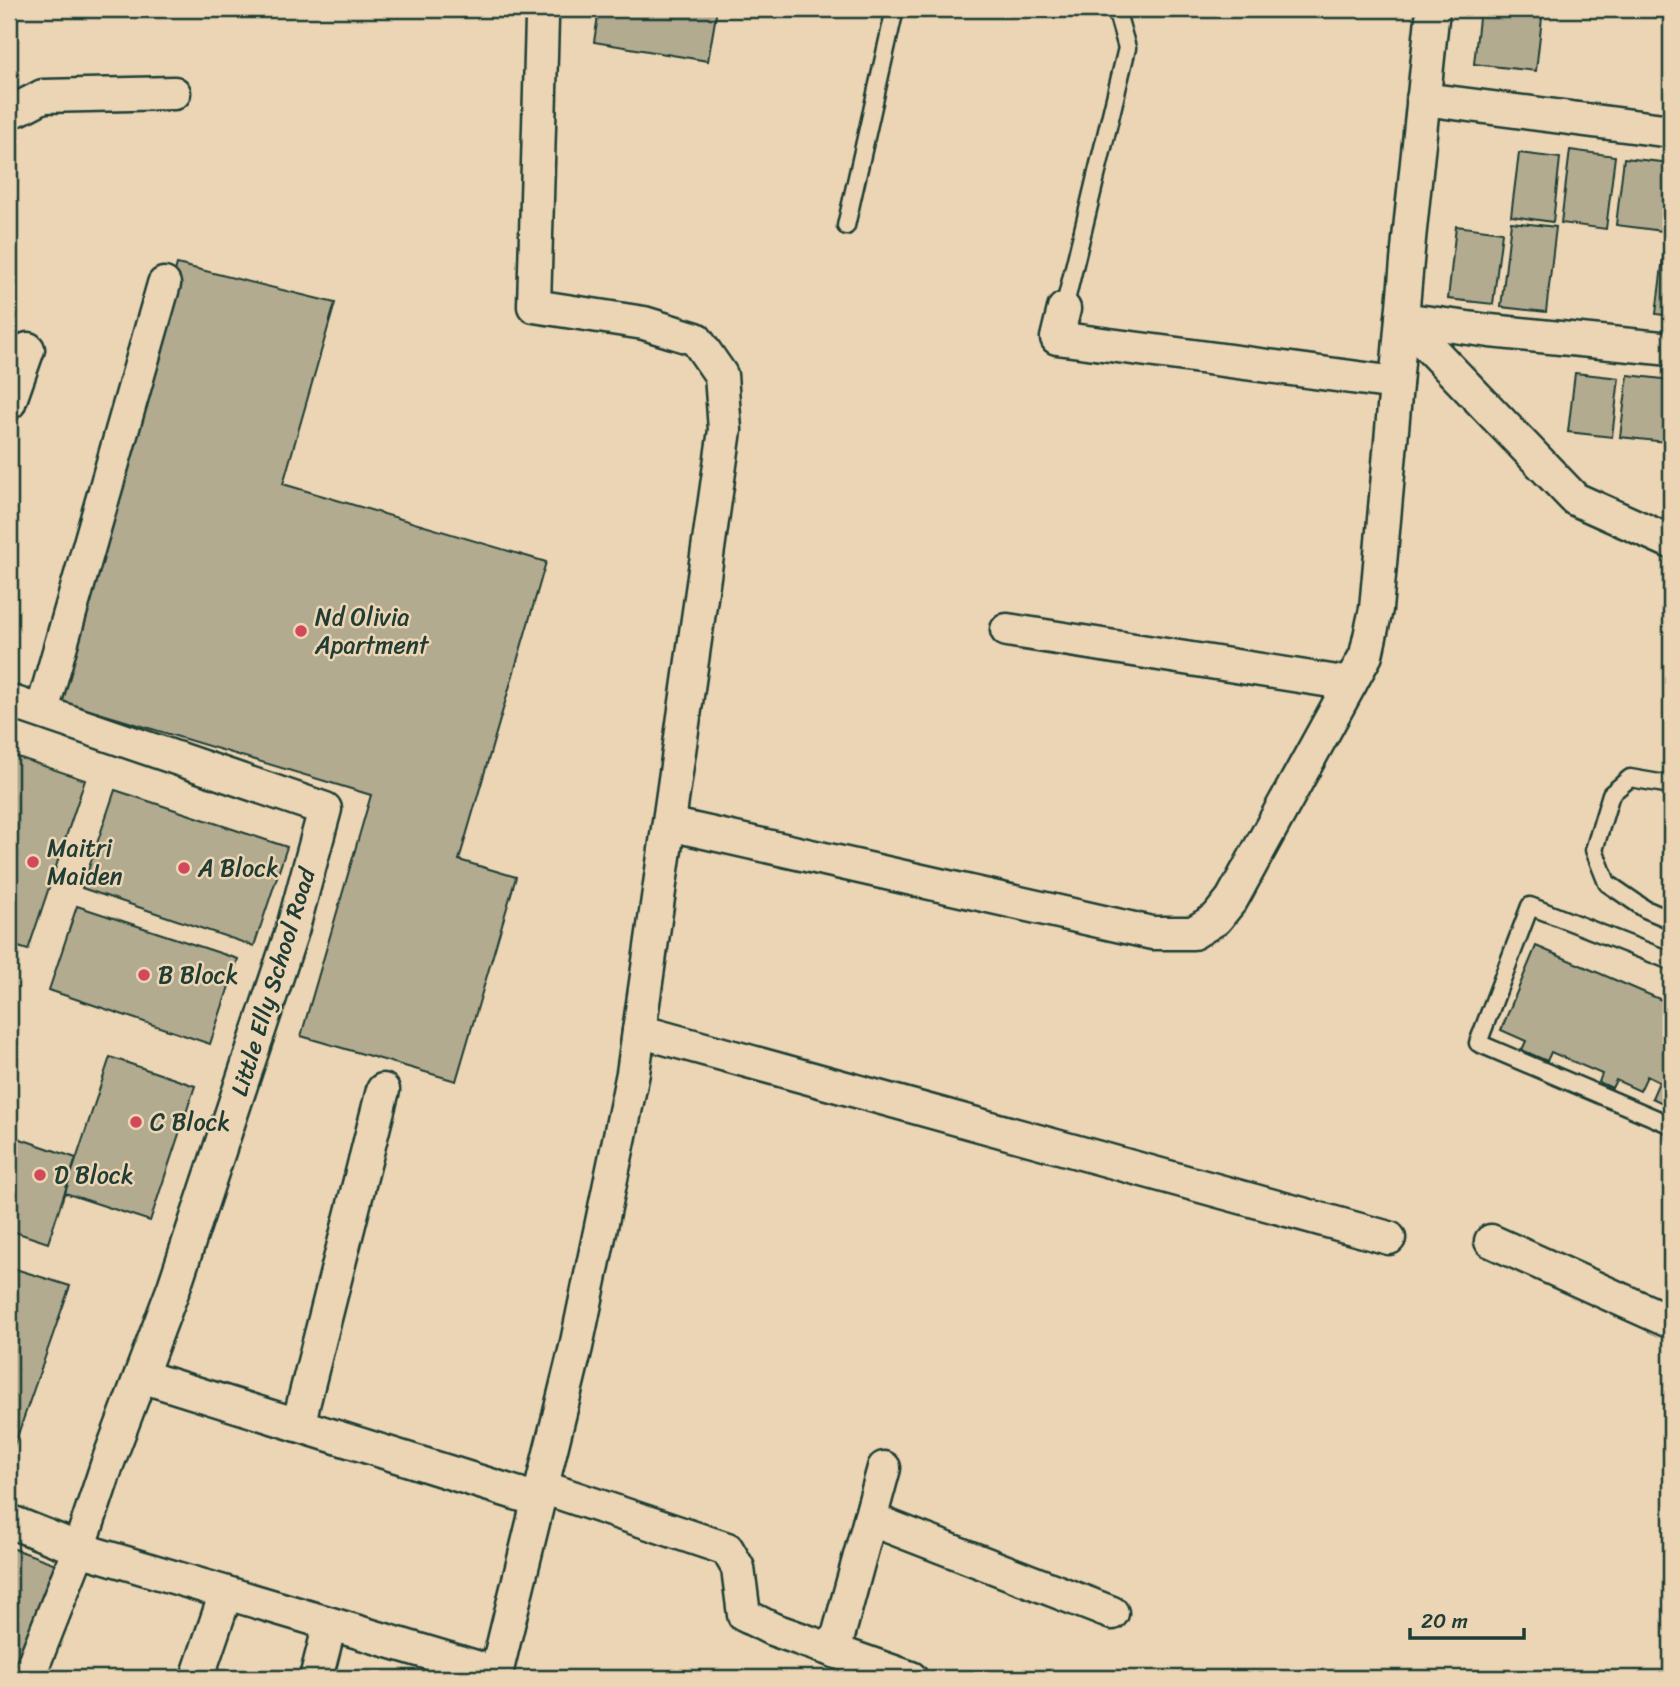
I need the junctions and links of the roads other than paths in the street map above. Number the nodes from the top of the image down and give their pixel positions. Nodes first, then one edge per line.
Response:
1 (540, 9) edge
2 (895, 9) edge
3 (1116, 9) edge
4 (1433, 9) edge
5 (174, 93) dead end
6 (1423, 99) junction
7 (9, 107) edge
8 (1671, 131) edge
9 (846, 226) dead end
10 (164, 284) dead end
11 (1064, 309) joint
12 (1402, 318) junction
13 (28, 349) dead end
14 (1671, 349) edge
15 (1396, 383) junction
16 (9, 404) edge
17 (1671, 542) edge
18 (1007, 630) dead end
19 (1350, 684) junction
20 (9, 701) edge
21 (42, 711) junction
22 (1671, 785) edge
23 (669, 824) junction
24 (1671, 920) edge
25 (1671, 961) edge
26 (639, 1031) junction
27 (383, 1090) dead end
28 (1671, 1125) edge
29 (1389, 1238) dead end
30 (1491, 1241) dead end
31 (1671, 1322) edge
32 (141, 1376) junction
33 (298, 1424) junction
34 (884, 1468) dead end
35 (540, 1493) junction
36 (870, 1519) junction
37 (9, 1521) edge
38 (79, 1549) junction
39 (226, 1593) junction
40 (1112, 1613) dead end
41 (330, 1624) junction
42 (834, 1651) junction
43 (496, 1676) edge
44 (28, 1678) edge
45 (197, 1678) edge
46 (316, 1678) edge
47 (911, 1678) edge

1 - 23 street
2 - 9 lane
3 - 11 lane
4 - 6 street
5 - 7 street
6 - 8 street
6 - 12 street
10 - 21 street
11 - 15 street
12 - 14 street
12 - 15 street
12 - 17 street
13 - 16 street
15 - 19 street
18 - 19 street
19 - 23 street
20 - 21 street, Little Elly School Road
21 - 32 street, Little Elly School Road
22 - 24 lane
23 - 26 street
25 - 28 lane
26 - 29 street
26 - 35 street
27 - 33 street
30 - 31 street
32 - 33 street
32 - 38 street, Little Elly School Road
33 - 35 street
34 - 36 street
35 - 42 street
35 - 43 street
36 - 40 street
36 - 42 street
37 - 38 street
38 - 39 street
38 - 44 street, Little Elly School Road
39 - 41 street
39 - 45 street
41 - 43 street
41 - 46 street
42 - 47 street

